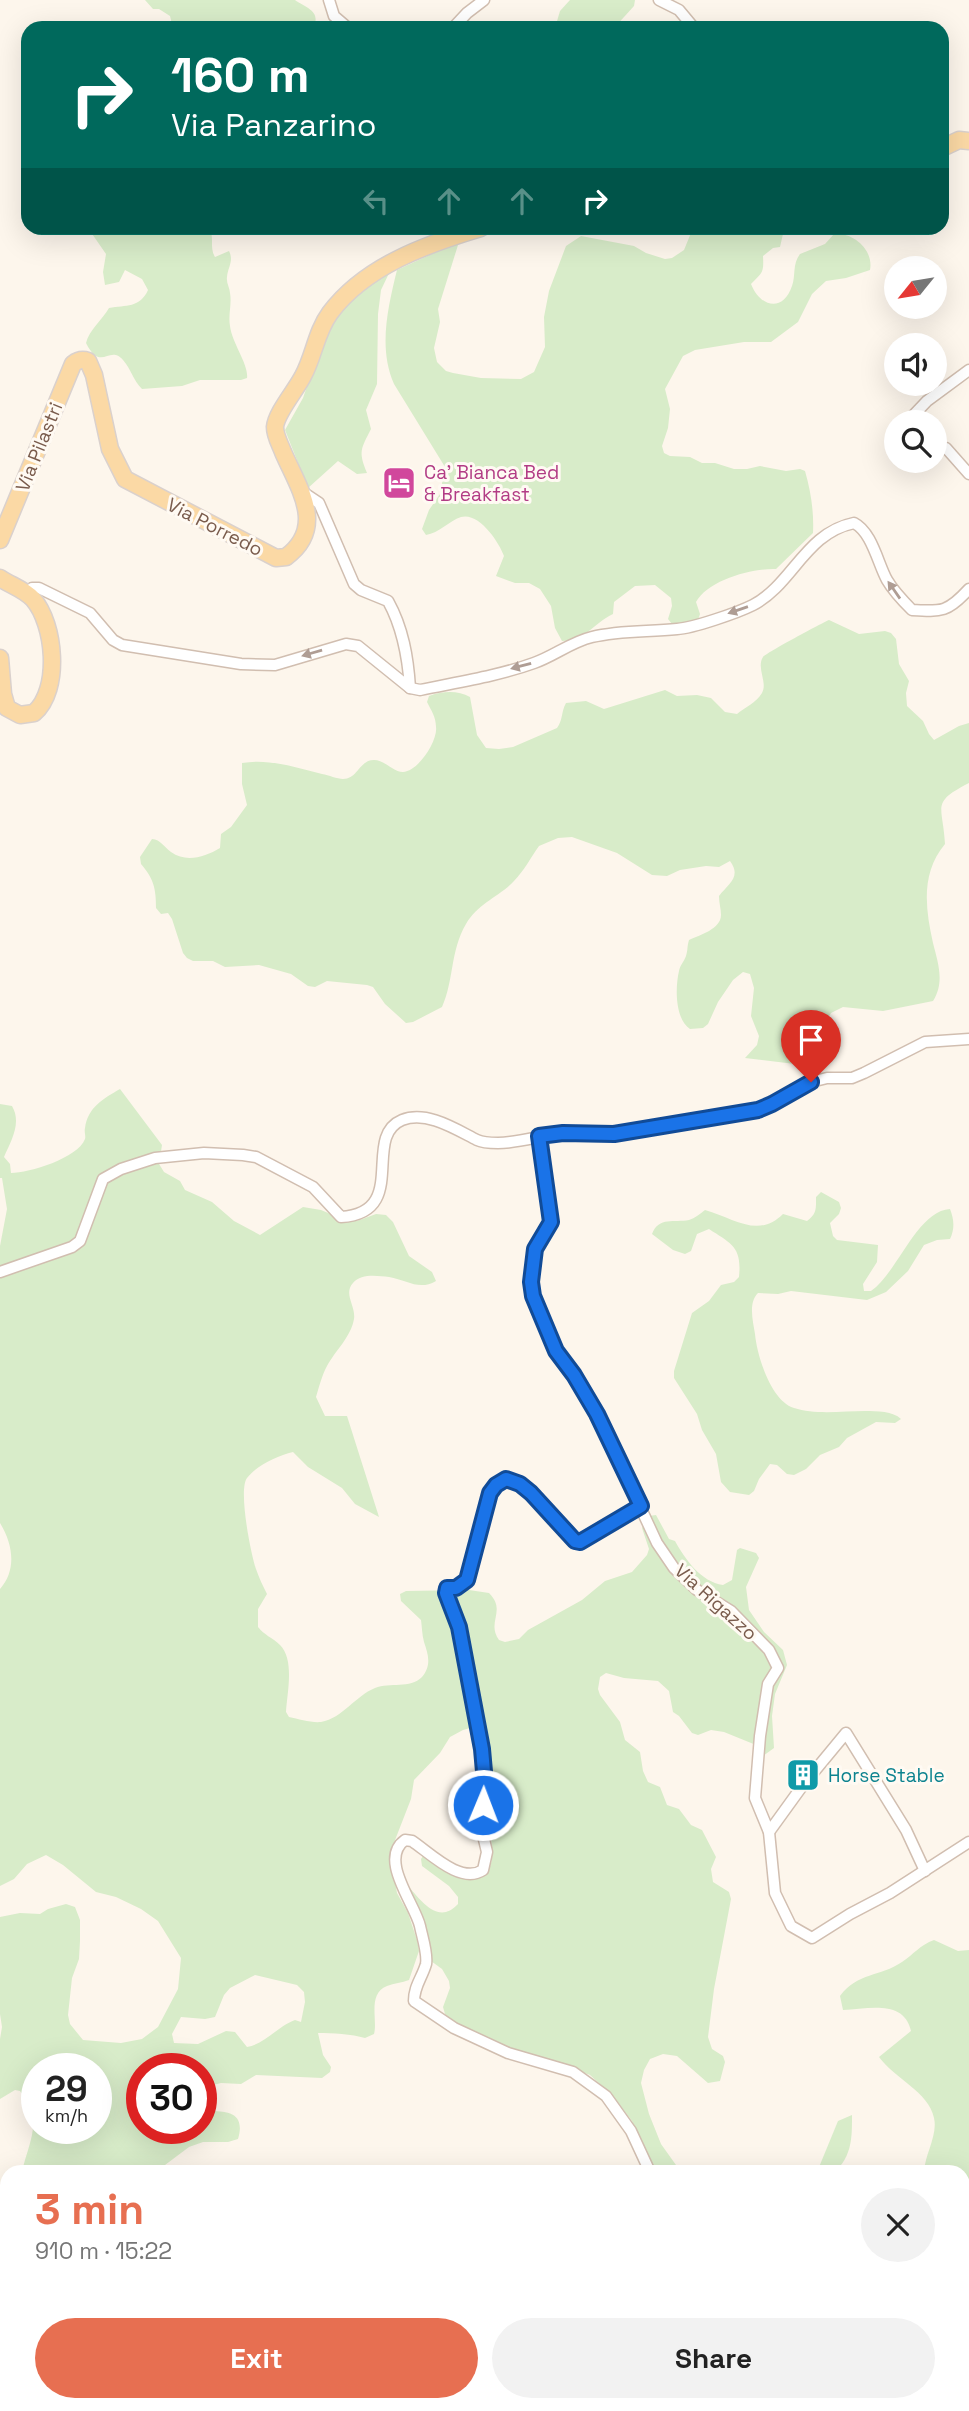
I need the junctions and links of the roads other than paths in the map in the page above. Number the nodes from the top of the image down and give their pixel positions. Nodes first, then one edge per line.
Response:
1 (329, 0) edge
2 (484, 0) edge
3 (659, 0) edge
4 (340, 21) edge
5 (460, 21) edge
6 (688, 21) edge
7 (967, 137) edge
8 (949, 145) edge
9 (460, 235) edge
10 (84, 359) joint
11 (969, 370) edge
12 (918, 410) edge
13 (947, 449) edge
14 (969, 474) edge
15 (301, 491) junction
16 (0, 540) edge
17 (0, 578) edge
18 (969, 589) edge
19 (27, 593) junction
20 (0, 657) edge
21 (410, 688) junction
22 (969, 1039) edge
23 (539, 1136) junction
24 (0, 1272) edge
25 (641, 1506) junction
26 (769, 1832) junction
27 (969, 1842) edge
28 (925, 1871) junction
29 (647, 2165) edge

1 - 4 street
2 - 5 street
3 - 6 street
7 - 8 main road
9 - 15 main road, Via Porredo
10 - 15 main road, Via Porredo
10 - 16 main road, Via Pilastri
11 - 12 street
13 - 14 street
15 - 21 street
17 - 19 main road
18 -> 21 street
19 - 20 main road
21 -> 19 street
22 - 23 street
23 - 24 street
23 - 25 street, Via Rigazzo
25 - 26 street, Via Rigazzo
25 - 29 street
26 - 28 street, Via Rigazzo
26 - 28 street
27 - 28 street, Via Rigazzo

